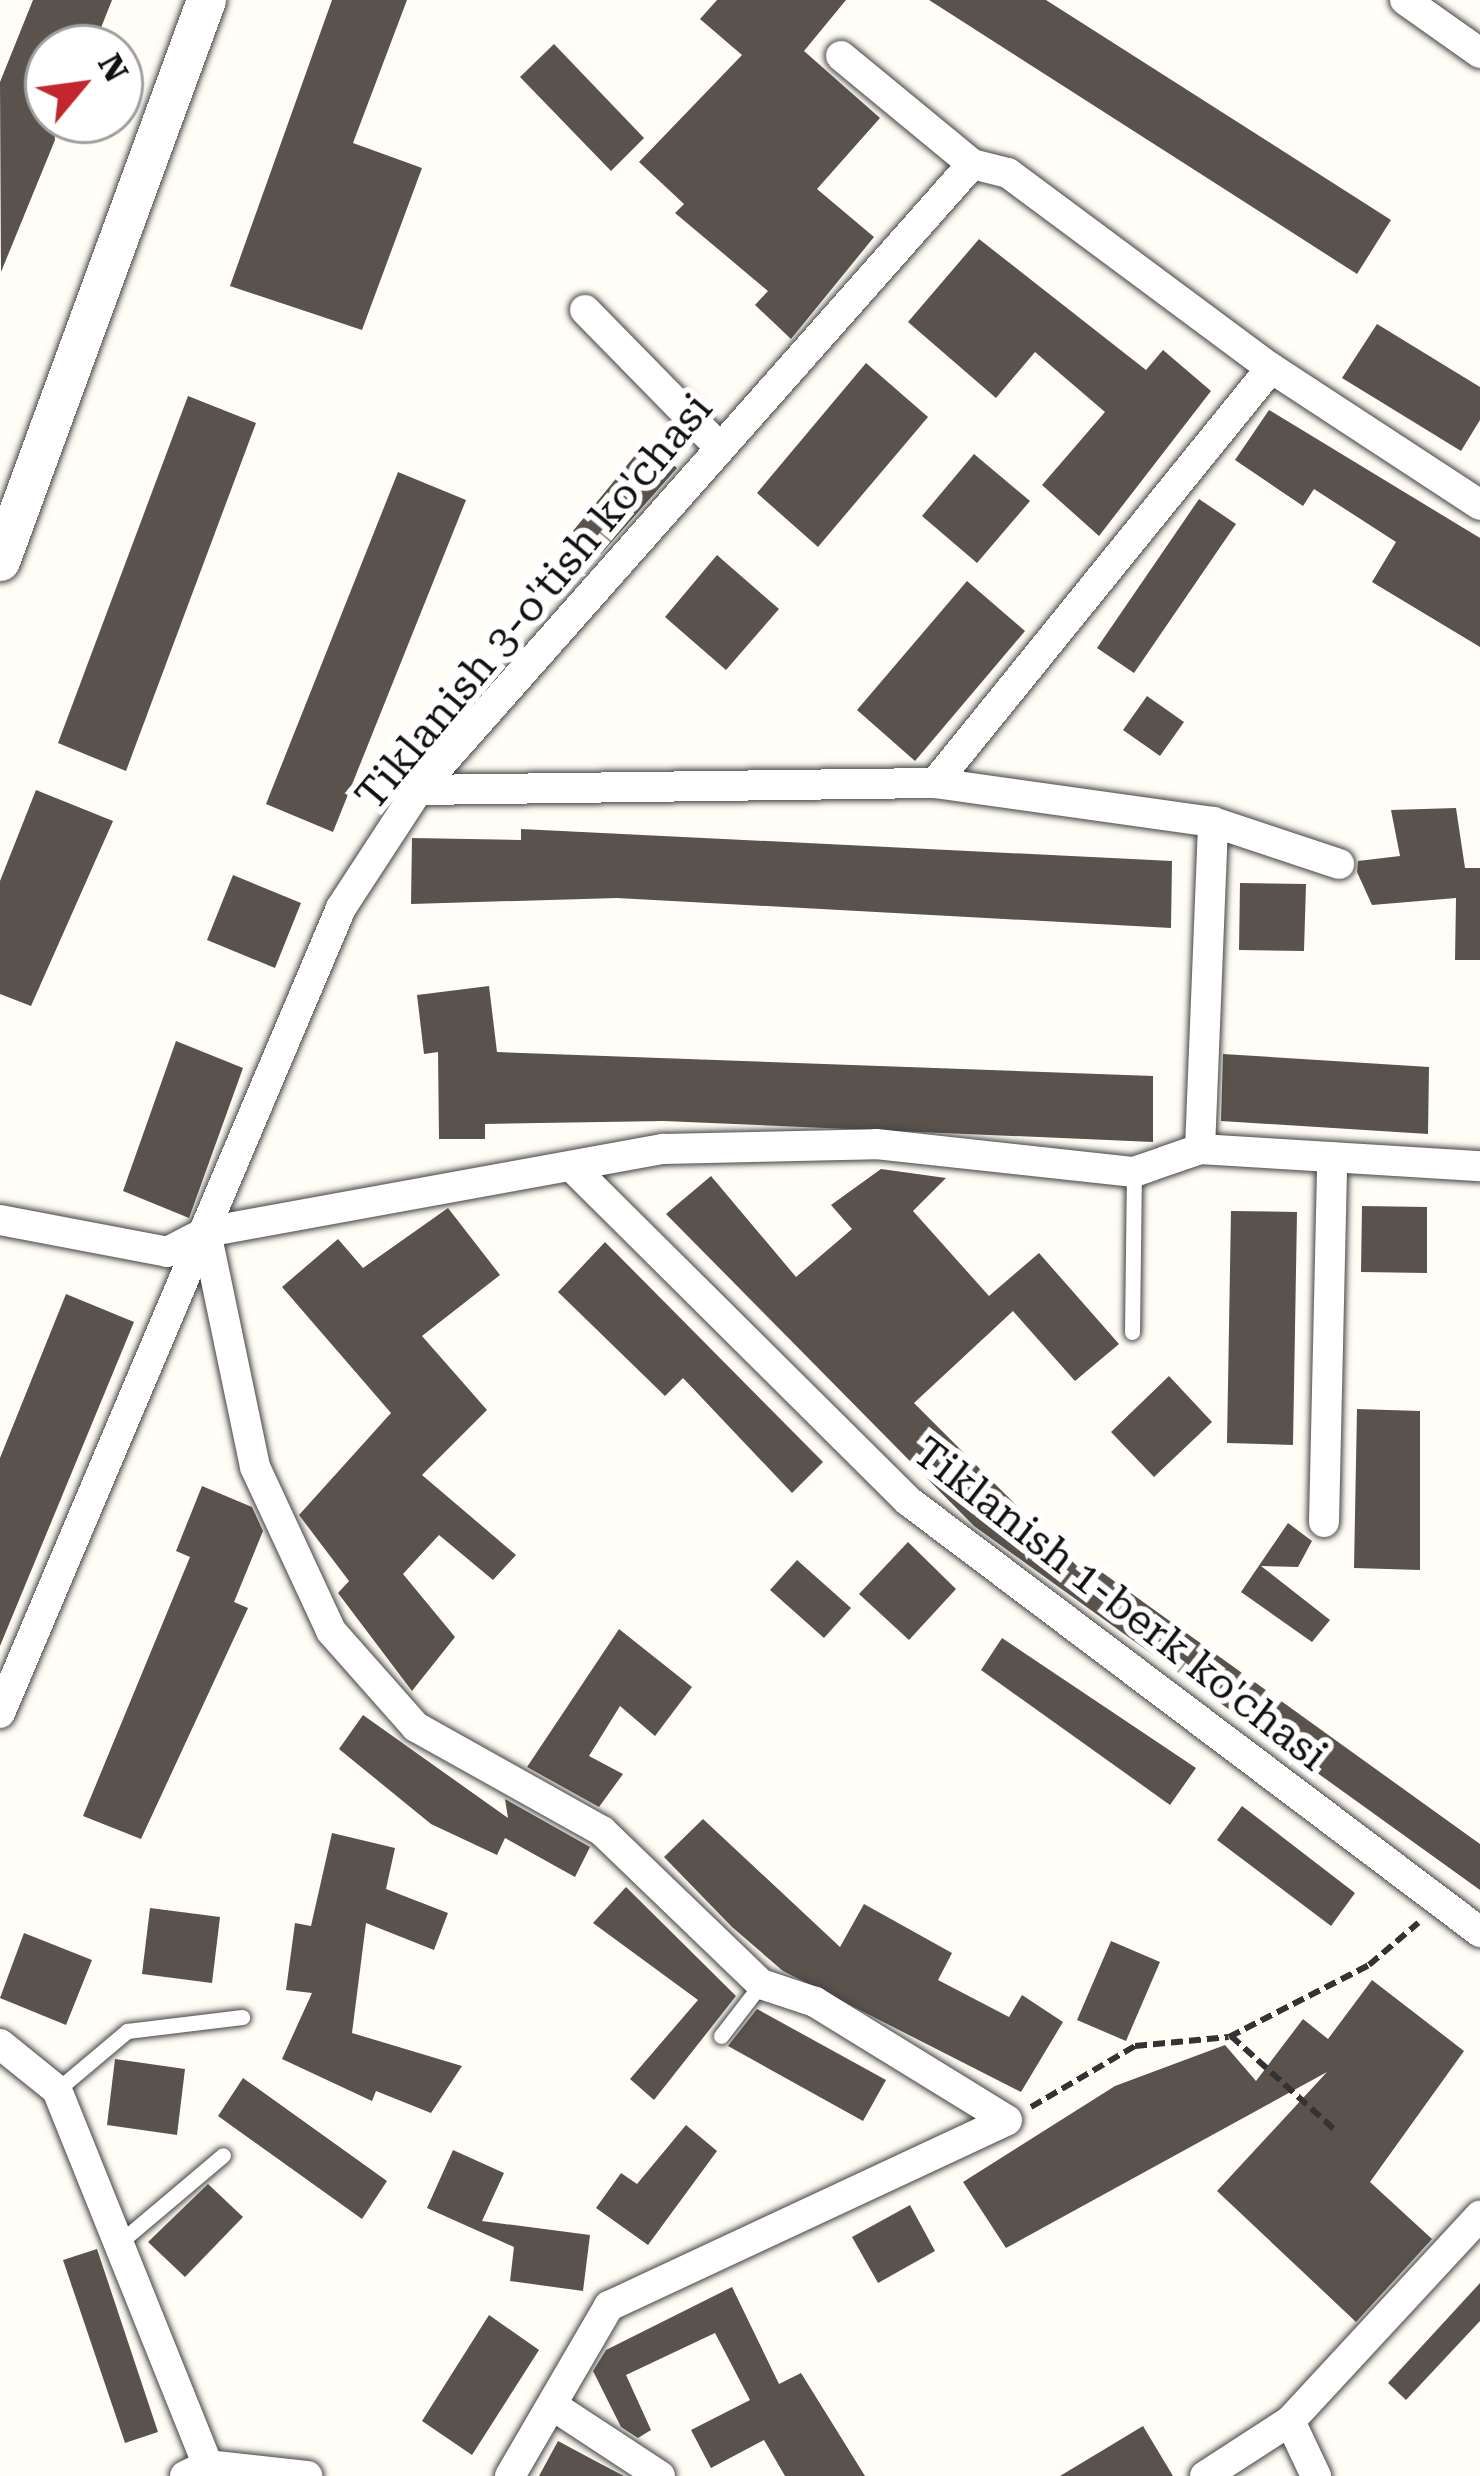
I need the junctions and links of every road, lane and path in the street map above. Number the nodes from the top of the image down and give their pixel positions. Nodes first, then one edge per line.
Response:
1 (206, 0) edge
2 (1405, 0) edge
3 (1480, 52) edge
4 (841, 56) dead end
5 (972, 164) junction
6 (585, 310) dead end
7 (1271, 368) junction
8 (720, 448) junction
9 (1480, 505) edge
10 (0, 561) edge
11 (935, 783) junction
12 (418, 790) junction
13 (1213, 823) junction
14 (1339, 864) dead end
15 (1200, 1149) junction
16 (1332, 1157) junction
17 (1480, 1166) edge
18 (574, 1168) junction
19 (1134, 1172) junction
20 (0, 1220) edge
21 (206, 1232) junction
22 (1132, 1332) dead end
23 (1324, 1522) dead end
24 (0, 1713) edge
25 (1441, 1903) junction
26 (1480, 1932) edge
27 (761, 1984) junction
28 (242, 2017) dead end
29 (722, 2036) dead end
30 (1231, 2036) junction
31 (0, 2044) edge
32 (57, 2090) junction
33 (1007, 2120) junction
34 (1334, 2129) dead end
35 (223, 2155) dead end
36 (1480, 2216) edge
37 (119, 2243) junction
38 (558, 2409) junction
39 (1290, 2421) junction
40 (197, 2470) edge
41 (307, 2476) edge
42 (510, 2476) edge
43 (660, 2476) edge
44 (1205, 2476) edge
45 (1316, 2476) edge

1 - 10 street
2 - 3 street
4 - 5 street
5 - 7 street
5 - 8 street, Tiklanish 3-o'tish ko'chasi
6 - 8 street
7 - 9 street
7 - 11 street
8 - 12 street, Tiklanish 3-o'tish ko'chasi
11 - 12 street
11 - 13 street
12 - 21 street, Tiklanish 3-o'tish ko'chasi
13 - 14 street
13 - 15 street
15 - 16 street
15 - 19 street
16 - 17 street
16 - 23 street
18 - 19 street
18 - 21 street
18 - 25 street, Tiklanish 1-berk ko'chasi
19 - 22 lane
20 - 21 street
21 - 24 street, Tiklanish 3-o'tish ko'chasi
21 - 27 street
25 - 26 street, Tiklanish 1-berk ko'chasi
25 - 30 path
27 - 29 lane
27 - 33 street
28 - 32 lane
30 - 33 path
30 - 34 path
31 - 32 street
32 - 37 street
33 - 38 street
35 - 37 lane
36 - 39 street
37 - 40 street
38 - 42 street
38 - 43 street
39 - 44 street
39 - 45 street
40 - 41 street

